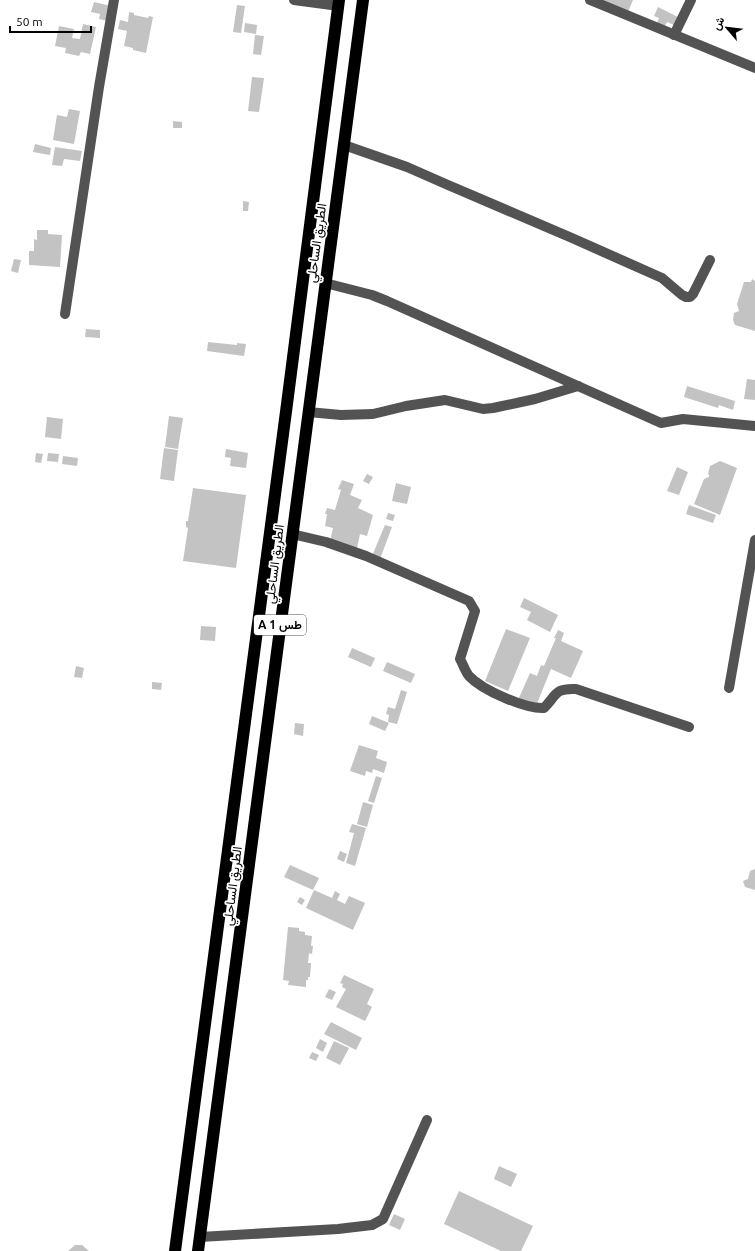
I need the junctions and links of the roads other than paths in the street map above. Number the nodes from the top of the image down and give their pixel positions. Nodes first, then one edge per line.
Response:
1 (114, 0) edge
2 (294, 0) edge
3 (363, 0) edge
4 (590, 0) edge
5 (691, 0) edge
6 (339, 3) edge
7 (674, 35) junction
8 (755, 68) edge
9 (344, 145) junction
10 (710, 260) dead end
11 (325, 283) junction
12 (65, 314) dead end
13 (578, 386) junction
14 (308, 412) junction
15 (755, 426) edge
16 (292, 534) junction
17 (755, 540) edge
18 (729, 688) dead end
19 (689, 727) dead end
20 (427, 1120) dead end
21 (200, 1237) junction
22 (175, 1251) edge
23 (198, 1251) edge

1 - 12 street
2 - 6 street
3 - 9 highway, الطريق الساحلي / A 1 طس
4 - 7 street
5 - 7 street
6 - 22 highway, الطريق الساحلي / A 1 طس
7 - 8 street
9 - 10 street
9 - 11 highway, الطريق الساحلي / A 1 طس
11 - 13 street
11 - 14 highway, الطريق الساحلي / A 1 طس
13 - 14 street
13 - 15 street
14 - 16 highway, الطريق الساحلي / A 1 طس
16 - 19 street
16 - 21 highway, الطريق الساحلي / A 1 طس
17 - 18 street
20 - 21 street
21 - 23 highway, الطريق الساحلي / A 1 طس

